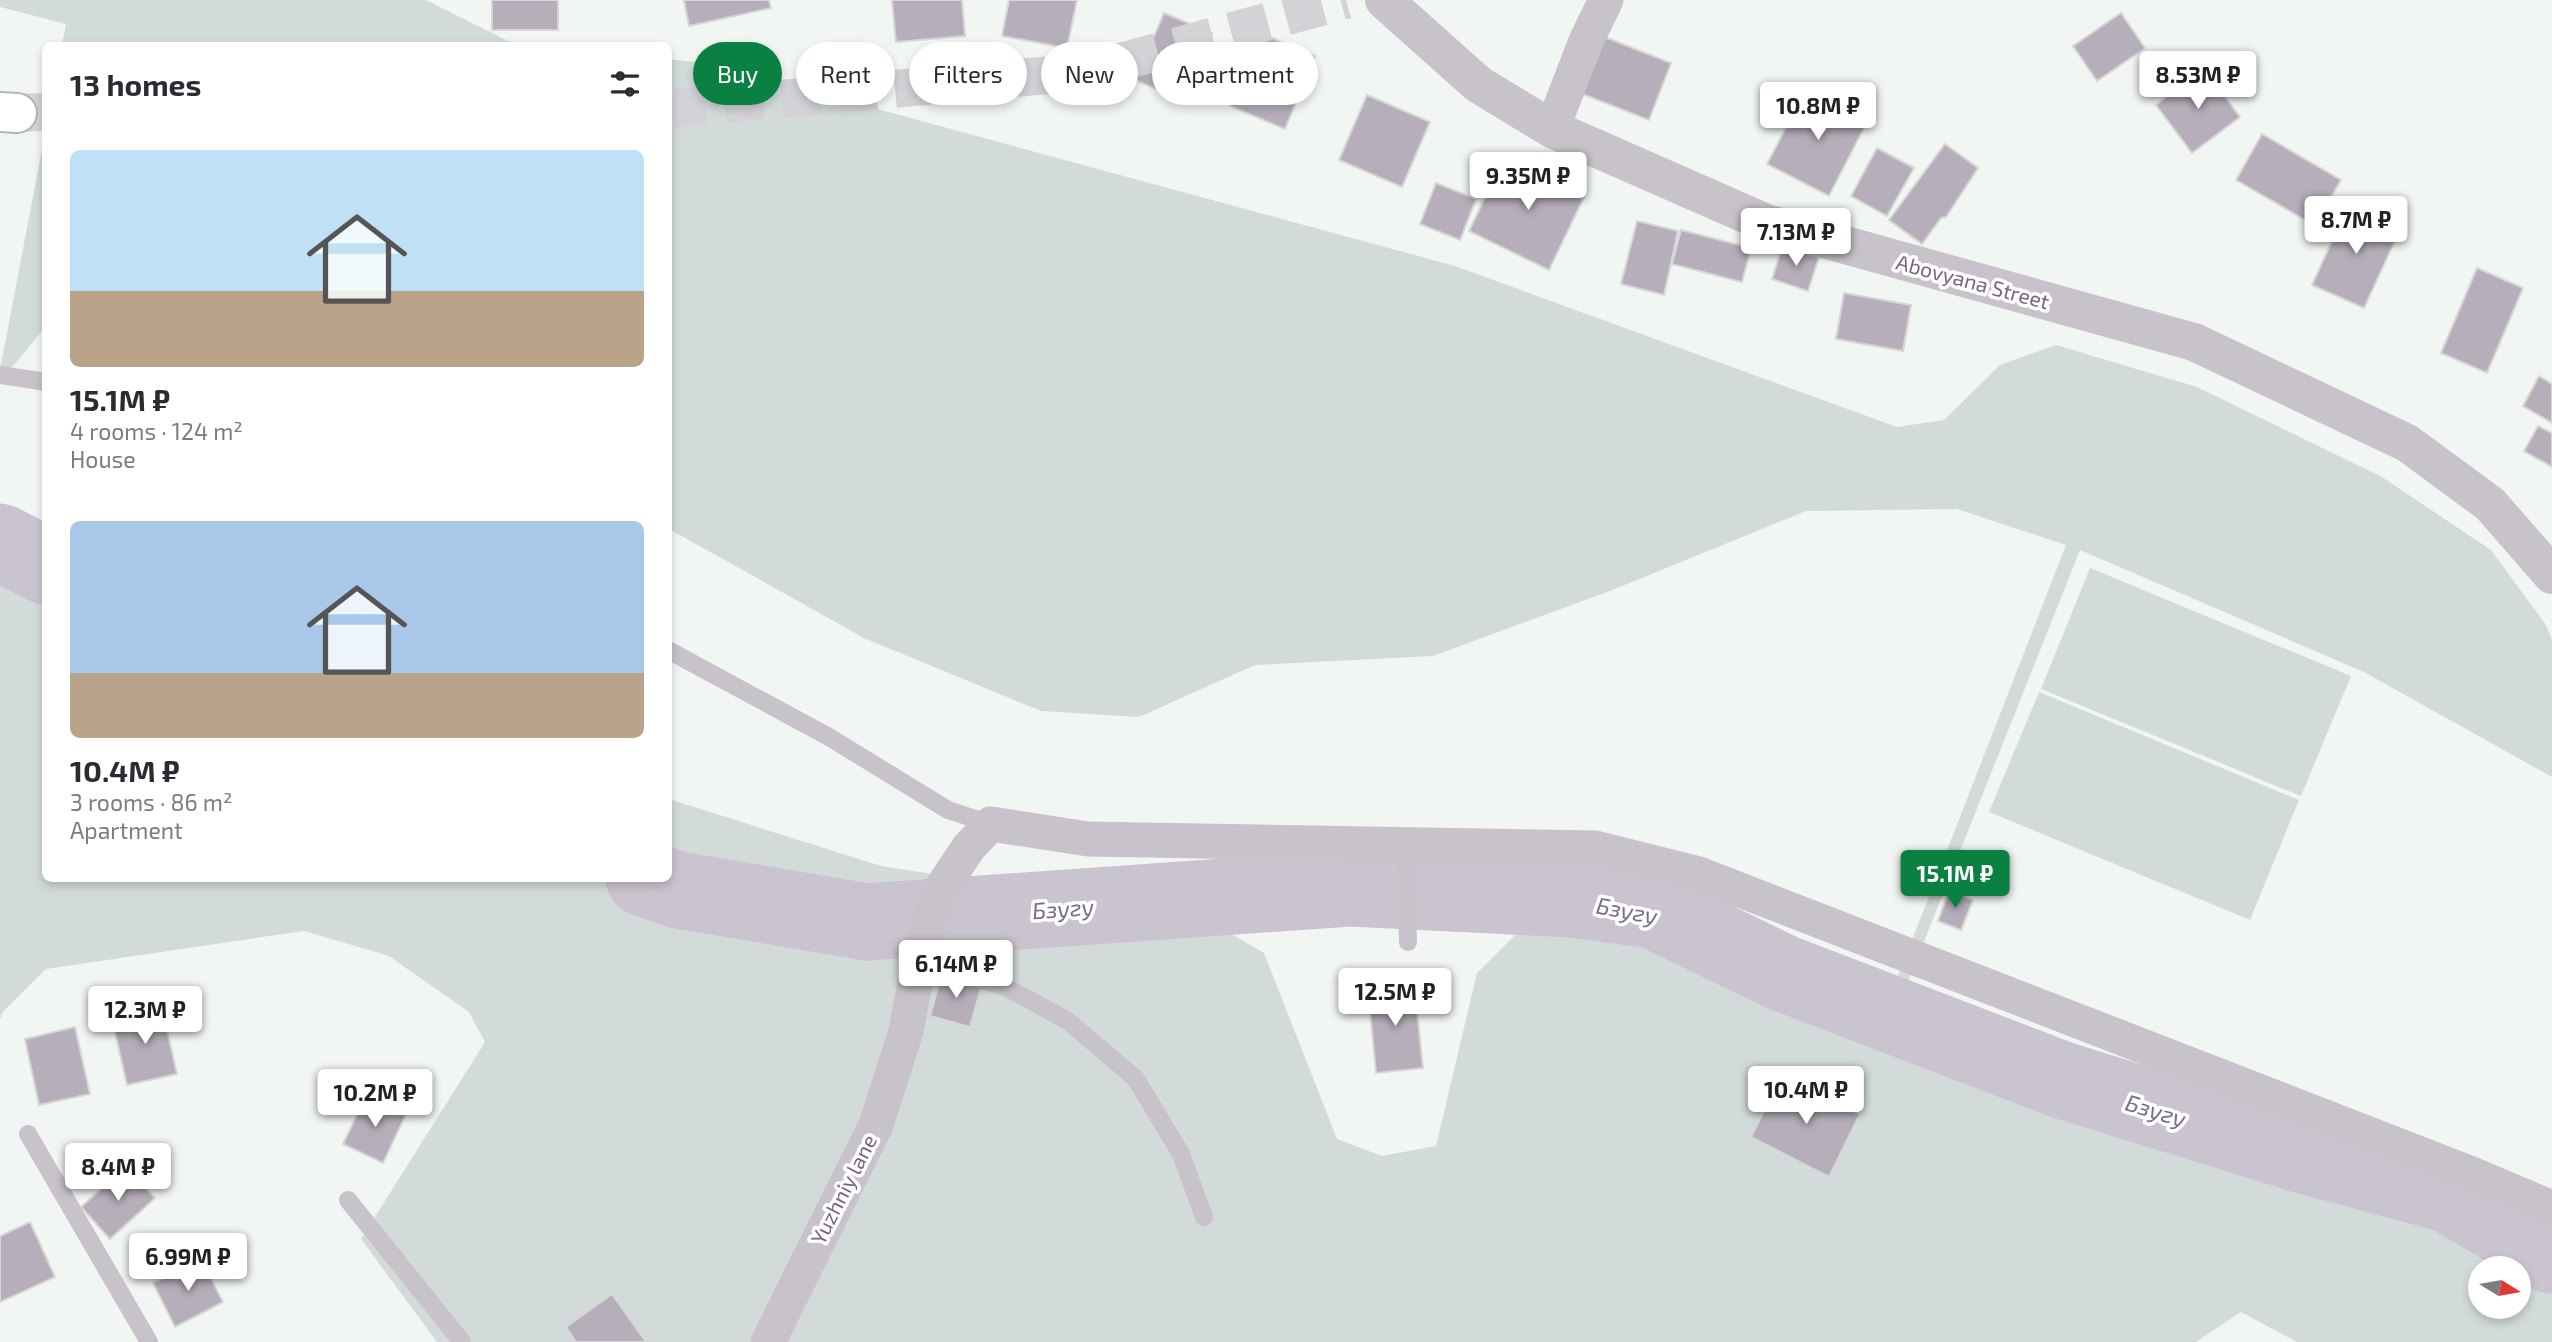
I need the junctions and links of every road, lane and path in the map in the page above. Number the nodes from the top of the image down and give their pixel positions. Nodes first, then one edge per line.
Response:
1 (1384, 0) edge
2 (1606, 0) edge
3 (1552, 129) junction
4 (0, 375) edge
5 (42, 381) edge
6 (2552, 575) edge
7 (672, 652) edge
8 (991, 824) junction
9 (1404, 855) junction
10 (1408, 942) dead end
11 (920, 957) junction
12 (29, 1134) dead end
13 (348, 1200) dead end
14 (2552, 1208) edge
15 (1204, 1217) dead end
16 (149, 1342) edge
17 (462, 1342) edge
18 (768, 1342) edge

1 - 3 street, Abovyana Street
2 - 3 street
3 - 6 street, Abovyana Street
4 - 5 lane
7 - 8 lane
8 - 9 street
8 - 11 street, Yuzhniy lane
9 - 10 lane
9 - 14 street
11 - 15 lane
11 - 18 street, Yuzhniy lane
12 - 16 lane
13 - 17 lane

